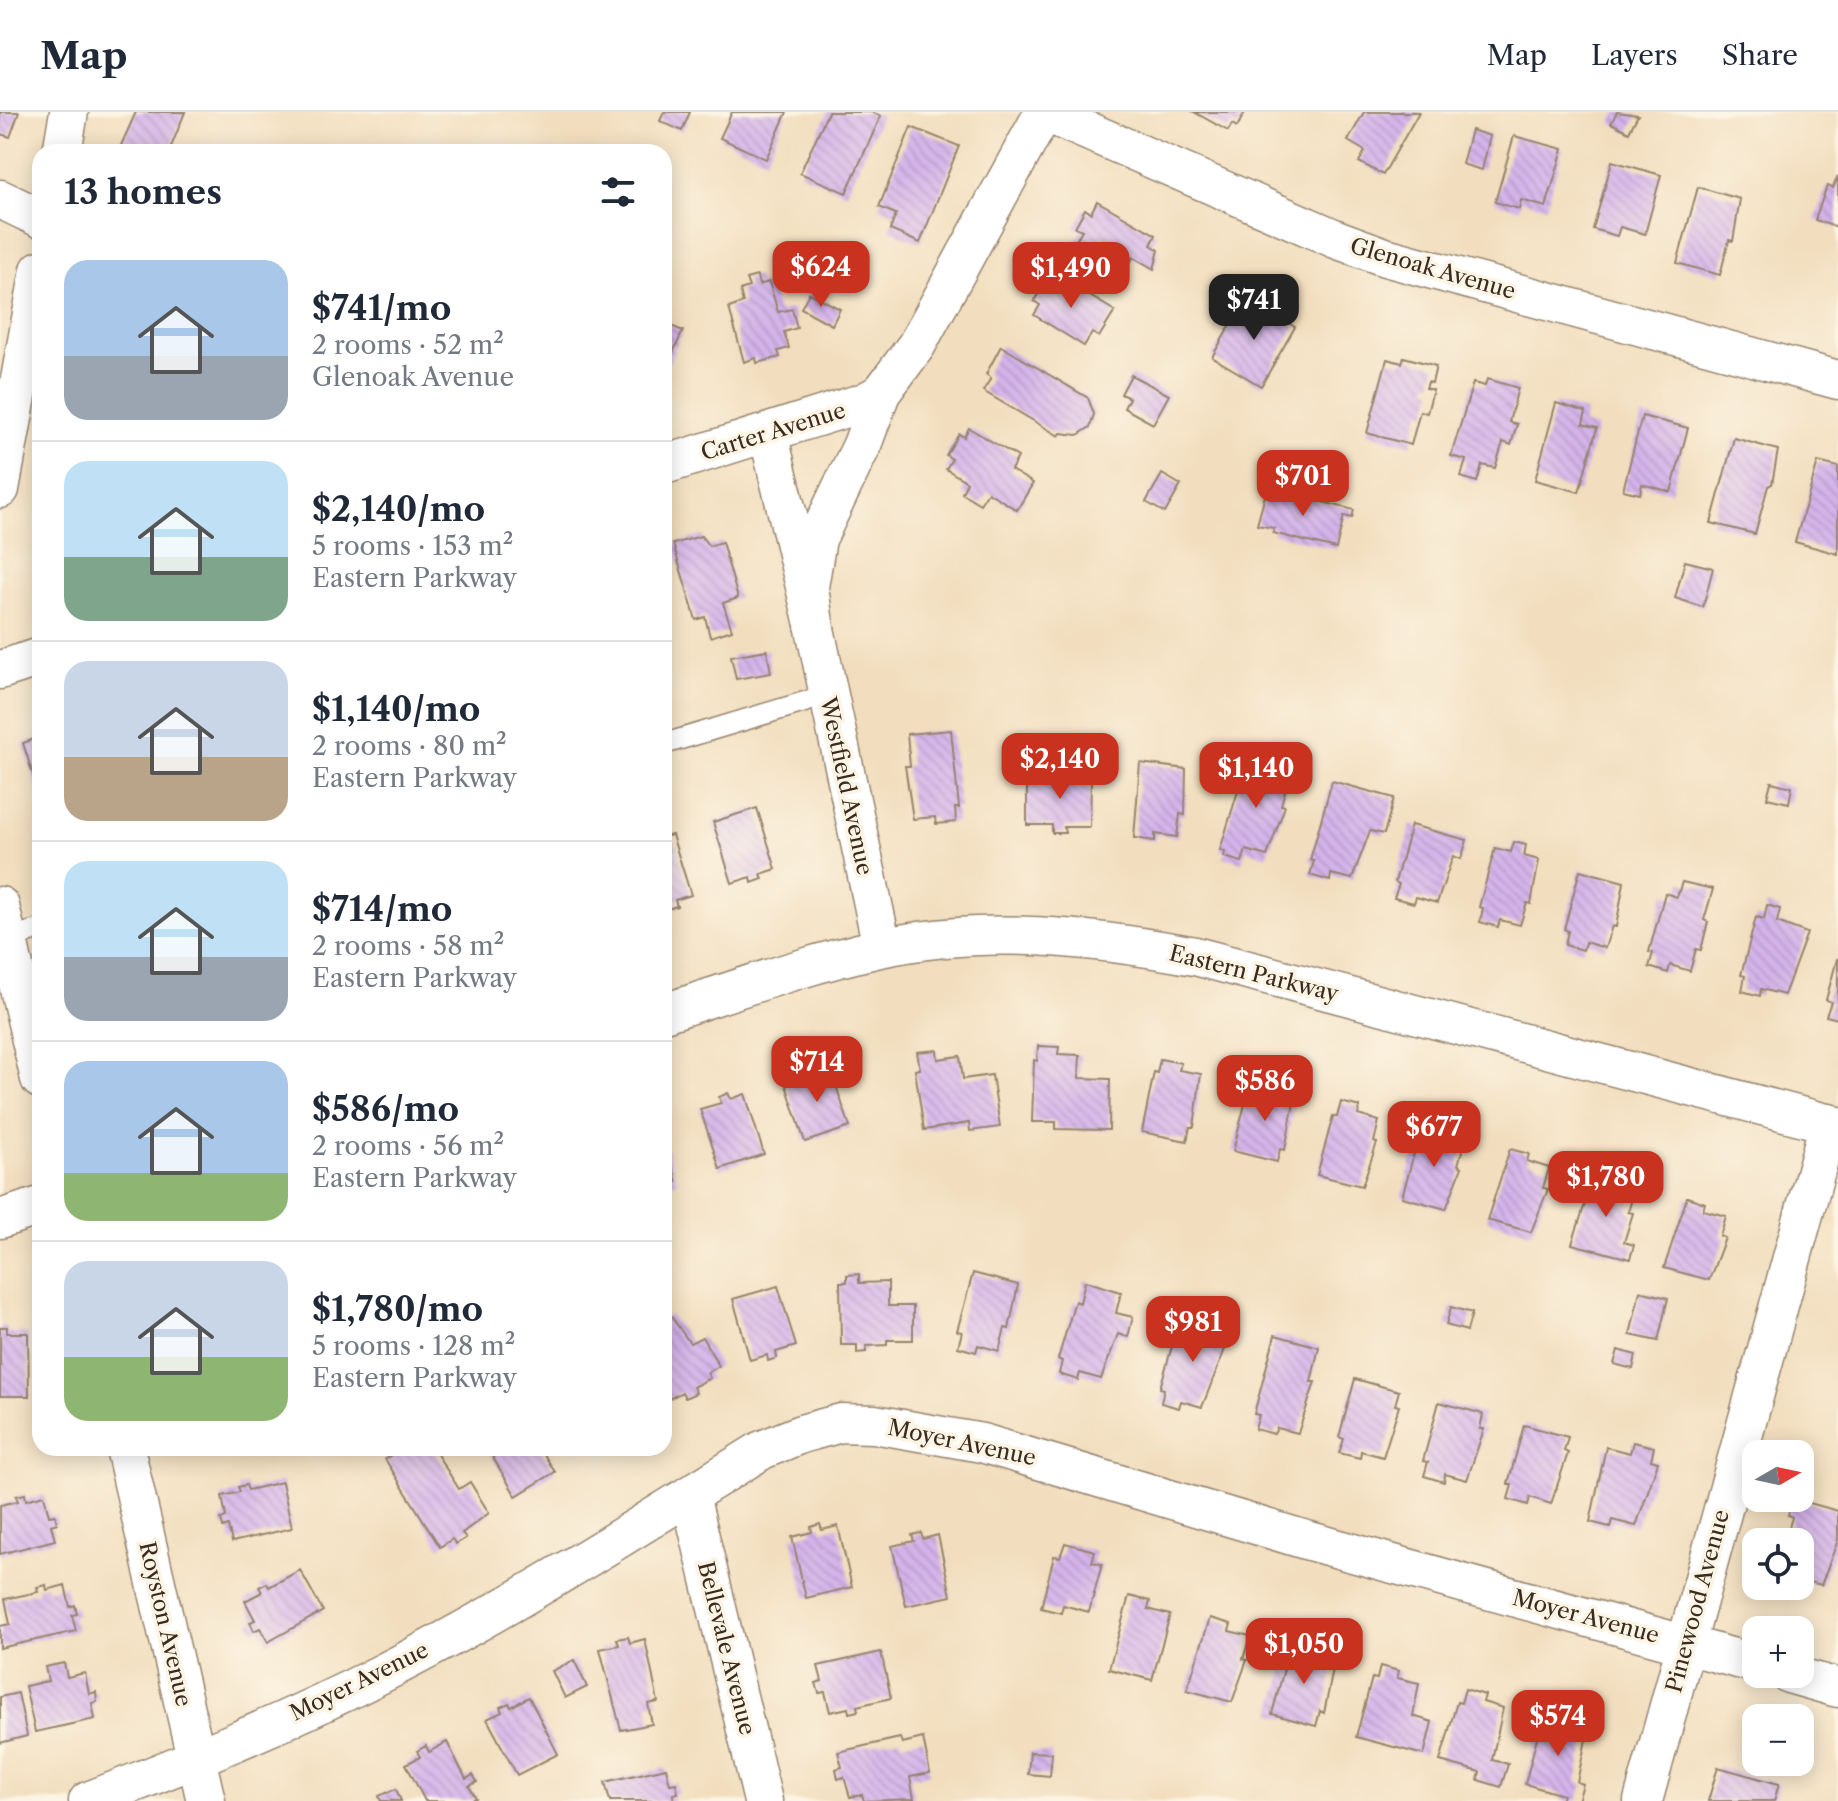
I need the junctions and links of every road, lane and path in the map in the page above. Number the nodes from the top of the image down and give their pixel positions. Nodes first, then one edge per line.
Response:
1 (69, 112) edge
2 (1044, 112) edge
3 (63, 144) edge
4 (0, 199) edge
5 (32, 214) edge
6 (32, 314) edge
7 (1838, 380) edge
8 (881, 393) junction
9 (768, 433) junction
10 (672, 463) edge
11 (0, 489) edge
12 (814, 624) junction
13 (32, 660) edge
14 (0, 670) edge
15 (828, 695) junction
16 (672, 742) edge
17 (12, 929) edge
18 (882, 947) junction
19 (672, 1011) edge
20 (32, 1036) edge
21 (1834, 1124) edge
22 (32, 1209) edge
23 (0, 1219) edge
24 (127, 1456) edge
25 (690, 1495) junction
26 (1685, 1643) junction
27 (1742, 1660) edge
28 (1814, 1681) edge
29 (1838, 1688) edge
30 (197, 1758) junction
31 (88, 1801) edge
32 (206, 1801) edge
33 (763, 1801) edge
34 (1643, 1801) edge

1 - 3 street
2 - 7 street, Glenoak Avenue
2 - 8 street, Westfield Avenue
4 - 5 street
6 - 11 street
8 - 9 street, Carter Avenue
8 - 12 street, Westfield Avenue
9 - 10 street, Carter Avenue
9 - 12 street, Westfield Avenue
12 - 15 street, Westfield Avenue
13 - 14 street
15 - 16 lane
15 - 18 street, Westfield Avenue
17 - 20 street
18 - 19 street, Eastern Parkway
18 - 21 street, Eastern Parkway
21 - 26 street, Pinewood Avenue
22 - 23 street
24 - 30 street, Royston Avenue
25 - 26 street, Moyer Avenue
25 - 30 street, Moyer Avenue
25 - 33 street, Bellevale Avenue
26 - 27 street, Moyer Avenue
26 - 34 street, Pinewood Avenue
28 - 29 street
30 - 31 street, Moyer Avenue
30 - 32 street, Royston Avenue

